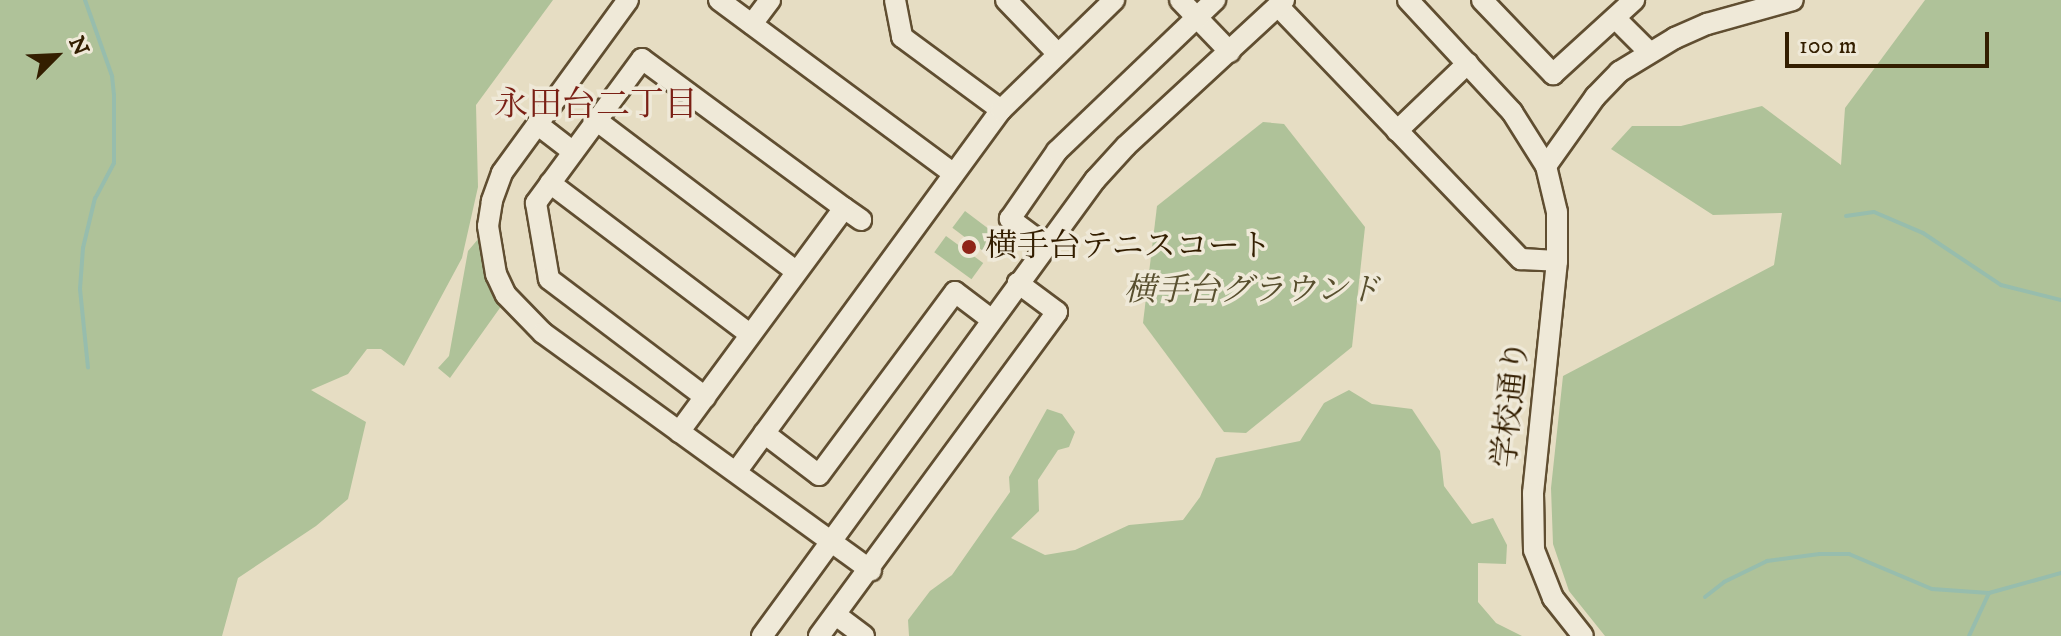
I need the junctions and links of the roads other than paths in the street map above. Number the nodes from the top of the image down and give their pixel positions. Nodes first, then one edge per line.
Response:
1 (628, 0) edge
2 (719, 0) edge
3 (770, 0) edge
4 (895, 0) edge
5 (1006, 0) edge
6 (1114, 0) edge
7 (1180, 0) edge
8 (1215, 0) edge
9 (1408, 0) edge
10 (1634, 0) edge
11 (1793, 0) edge
12 (1281, 3) edge
13 (1492, 3) edge
14 (1197, 17) junction
15 (1615, 18) junction
16 (752, 24) junction
17 (1230, 52) junction
18 (1649, 52) junction
19 (1058, 54) junction
20 (1468, 63) junction
21 (1001, 110) junction
22 (596, 120) junction
23 (537, 124) junction
24 (1397, 131) junction
25 (572, 151) junction
26 (1546, 166) junction
27 (954, 174) junction
28 (550, 183) junction
29 (844, 208) junction
30 (861, 220) dead end
31 (1045, 245) junction
32 (1557, 261) junction
33 (796, 271) junction
34 (1018, 283) junction
35 (992, 320) junction
36 (750, 334) junction
37 (705, 397) junction
38 (679, 432) junction
39 (764, 433) junction
40 (736, 472) junction
41 (830, 540) junction
42 (871, 570) junction
43 (836, 615) junction
44 (762, 636) edge
45 (819, 636) edge
46 (864, 636) edge
47 (1583, 636) edge

1 - 23 street
2 - 16 street
3 - 16 street
4 - 21 street
5 - 19 street
6 - 19 street
7 - 14 street
8 - 14 street
9 - 20 street, 学校通り
10 - 15 street
11 - 18 street
12 - 17 street
12 - 24 street
13 - 15 street
14 - 17 street
14 - 31 street
15 - 18 street
16 - 27 street
17 - 31 street
18 - 26 street
19 - 21 street
20 - 24 street
20 - 26 street, 学校通り
21 - 27 street
22 - 25 street
22 - 29 street
22 - 33 street
23 - 25 street
23 - 38 street
24 - 32 street
25 - 28 street
26 - 32 street, 学校通り
27 - 39 street
28 - 36 street
28 - 37 street
29 - 30 street
29 - 33 street
31 - 34 street
32 - 47 street, 学校通り
33 - 36 street
34 - 35 street
34 - 42 street
35 - 39 street
35 - 41 street
36 - 37 street
37 - 38 street
38 - 40 street
39 - 40 street
40 - 41 street
41 - 42 street
41 - 44 street
42 - 43 street
43 - 45 street
43 - 46 street

